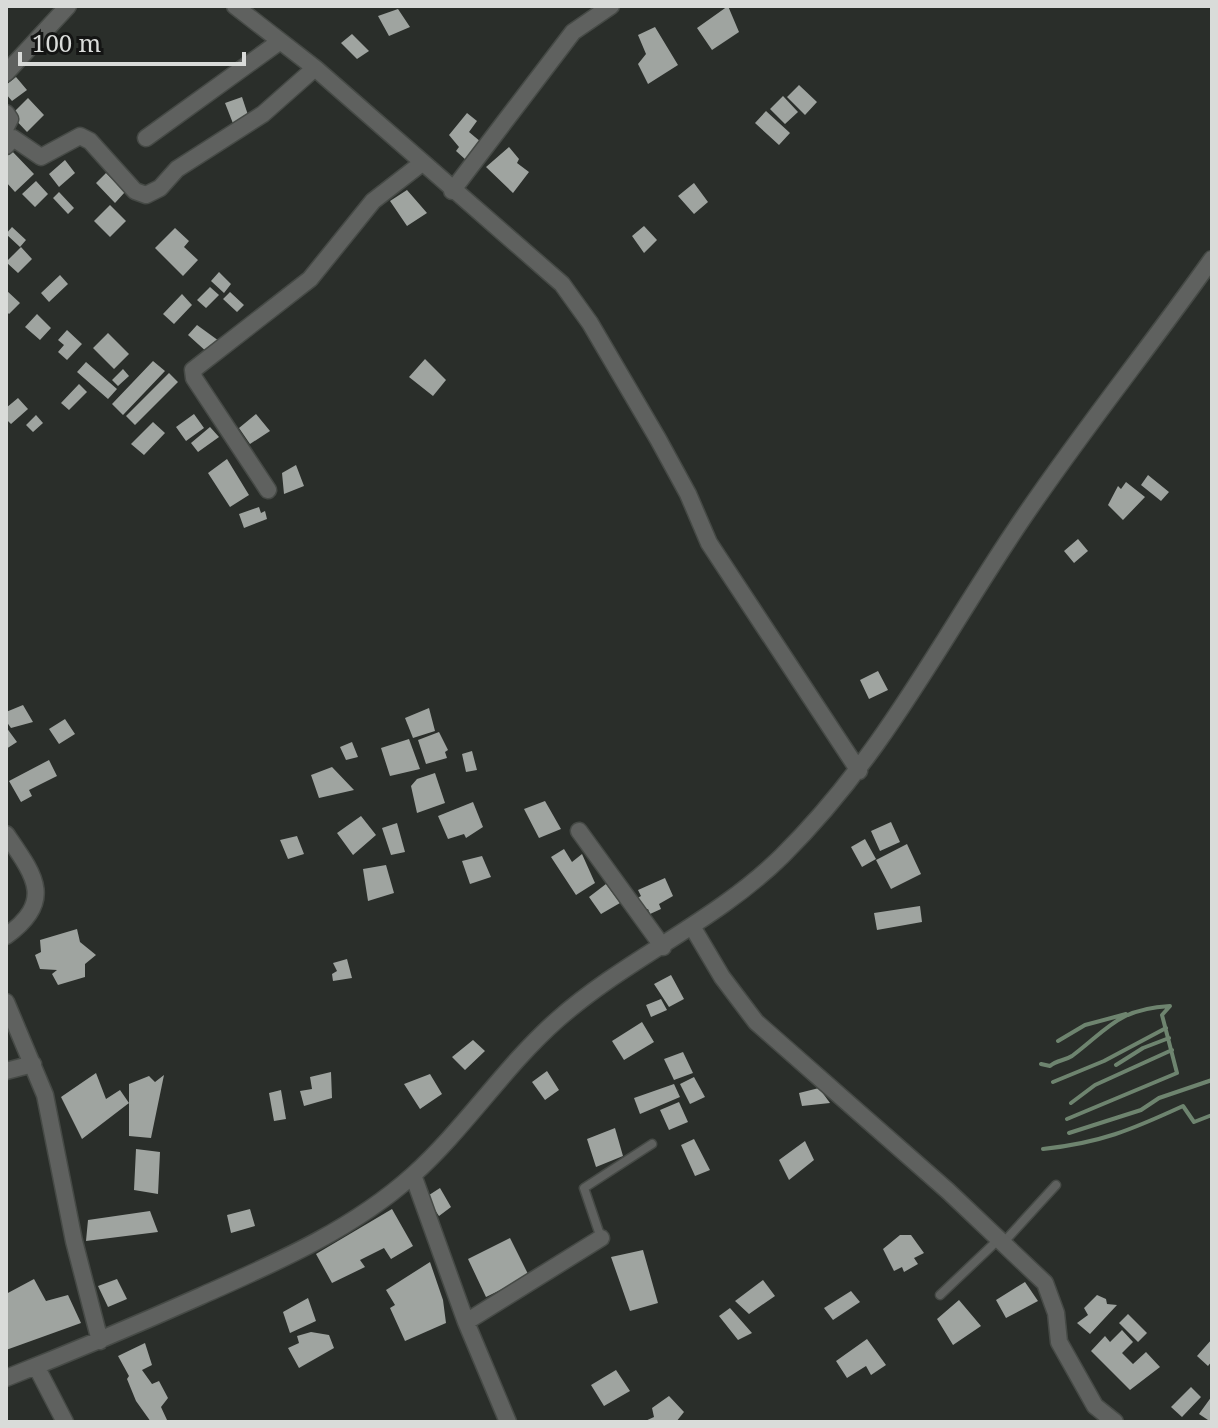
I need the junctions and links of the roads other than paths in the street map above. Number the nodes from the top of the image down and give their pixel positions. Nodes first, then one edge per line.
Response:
1 (68, 6) edge
2 (235, 6) edge
3 (611, 6) edge
4 (279, 42) junction
5 (315, 68) junction
6 (6, 73) edge
7 (6, 113) edge
8 (6, 127) edge
9 (146, 138) dead end
10 (6, 146) edge
11 (422, 163) junction
12 (452, 191) junction
13 (1212, 259) edge
14 (268, 490) dead end
15 (859, 771) junction
16 (579, 831) dead end
17 (6, 834) edge
18 (693, 928) junction
19 (6, 936) edge
20 (663, 947) junction
21 (6, 1002) edge
22 (33, 1064) junction
23 (6, 1071) edge
24 (652, 1144) dead end
25 (413, 1175) junction
26 (1056, 1185) dead end
27 (601, 1238) joint
28 (1001, 1241) junction
29 (940, 1295) dead end
30 (466, 1322) junction
31 (100, 1341) junction
32 (36, 1366) junction
33 (6, 1378) edge
34 (65, 1422) edge
35 (508, 1422) edge
36 (1115, 1422) edge

1 - 6 street
2 - 4 street
3 - 12 street
4 - 5 street
4 - 9 street
5 - 10 street
5 - 11 street
7 - 8 street
11 - 12 street
11 - 14 street
12 - 15 street
13 - 15 street
15 - 18 street
16 - 20 street
17 - 19 street
18 - 20 street
18 - 28 street
20 - 25 street
21 - 22 street
22 - 23 street
22 - 31 street
24 - 27 lane
25 - 30 street
25 - 31 street
26 - 28 lane
27 - 30 street
28 - 29 lane
28 - 36 street
30 - 35 street
31 - 32 street
32 - 33 street
32 - 34 street

